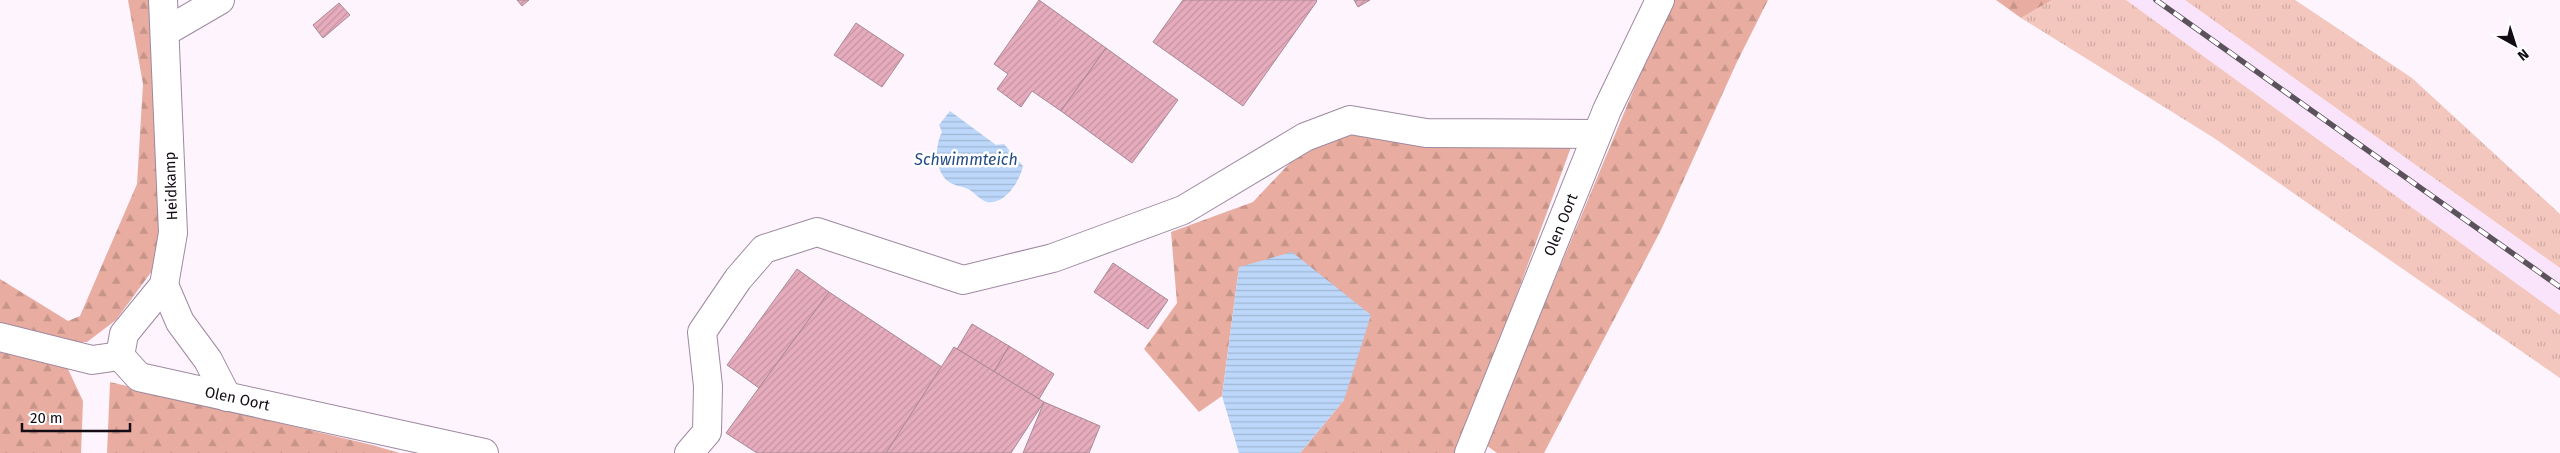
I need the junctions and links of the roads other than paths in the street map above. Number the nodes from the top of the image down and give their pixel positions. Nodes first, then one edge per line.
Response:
1 (163, 0) edge
2 (220, 0) edge
3 (1660, 0) edge
4 (165, 32) junction
5 (1597, 134) junction
6 (164, 285) junction
7 (0, 337) edge
8 (120, 356) junction
9 (227, 397) junction
10 (484, 453) edge
11 (688, 453) edge
12 (1469, 453) edge

1 - 4 street, Heidkamp
2 - 4 street
3 - 5 street, Olen Oort
4 - 6 street, Heidkamp
5 - 11 street
5 - 12 street, Olen Oort
6 - 8 street, Heidkamp
6 - 9 street
7 - 8 street
8 - 9 street, Olen Oort
9 - 10 street, Olen Oort

